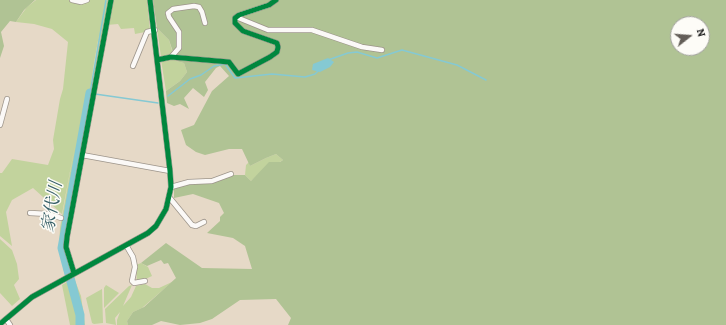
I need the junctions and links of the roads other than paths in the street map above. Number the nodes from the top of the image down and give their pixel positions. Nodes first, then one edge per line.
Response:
1 (72, 0) edge
2 (88, 0) edge
3 (111, 0) edge
4 (150, 0) edge
5 (276, 0) edge
6 (236, 17) junction
7 (205, 22) dead end
8 (155, 30) junction
9 (382, 50) dead end
10 (171, 57) junction
11 (157, 60) junction
12 (133, 66) dead end
13 (7, 99) dead end
14 (0, 125) edge
15 (82, 155) junction
16 (170, 171) junction
17 (231, 174) dead end
18 (172, 187) junction
19 (169, 197) junction
20 (30, 213) dead end
21 (61, 218) dead end
22 (204, 222) dead end
23 (126, 245) junction
24 (74, 273) junction
25 (145, 282) dead end
26 (6, 318) junction
27 (0, 324) edge
28 (10, 325) edge

1 - 2 street
3 - 15 street
4 - 8 street
5 - 6 street
6 - 9 street
6 - 10 street
7 - 10 street
8 - 11 street
8 - 12 street
10 - 11 street
11 - 16 street
13 - 14 street
15 - 16 street
15 - 24 street
16 - 18 street
17 - 18 street
18 - 19 street
19 - 22 street
19 - 23 street
20 - 21 street
23 - 24 street
23 - 25 street
24 - 26 street
26 - 27 street
26 - 28 street

